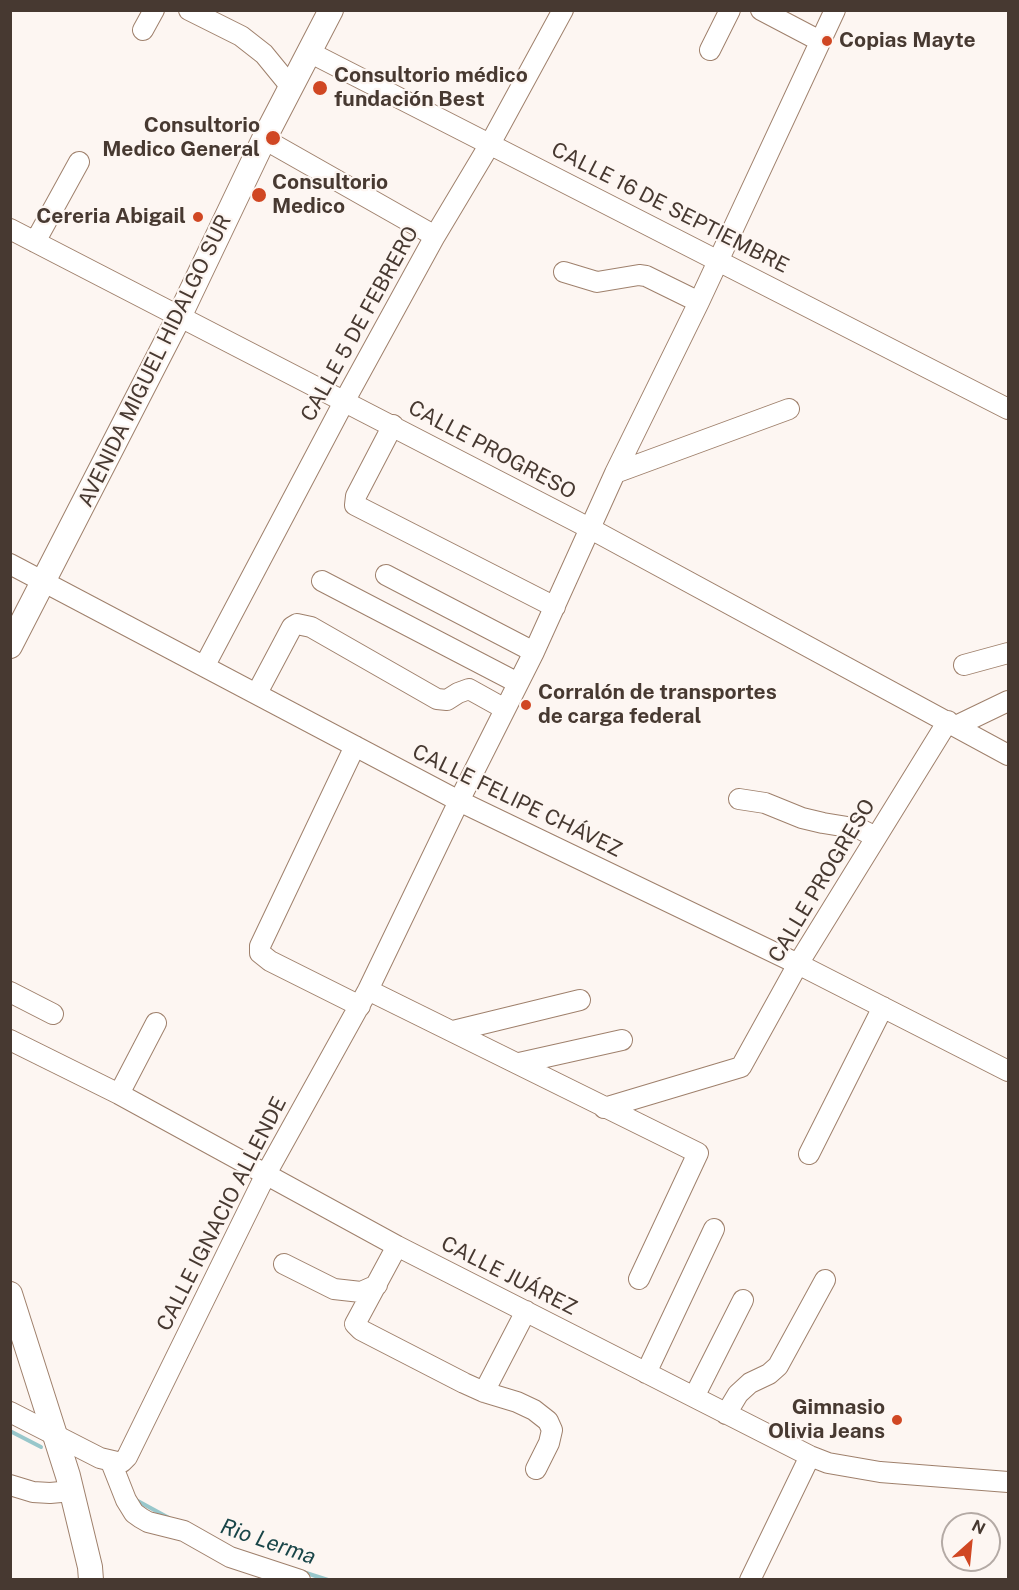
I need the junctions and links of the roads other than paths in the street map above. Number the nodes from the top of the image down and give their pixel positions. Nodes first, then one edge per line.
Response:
1 (154, 10) edge
2 (189, 10) edge
3 (331, 10) edge
4 (563, 10) edge
5 (730, 10) edge
6 (761, 10) edge
7 (835, 10) edge
8 (143, 30) dead end
9 (820, 41) junction
10 (710, 50) dead end
11 (309, 52) junction
12 (291, 87) junction
13 (264, 139) junction
14 (490, 144) junction
15 (79, 162) dead end
16 (10, 229) edge
17 (435, 236) junction
18 (35, 242) junction
19 (718, 260) junction
20 (564, 272) dead end
21 (699, 302) junction
22 (179, 317) junction
23 (345, 400) junction
24 (789, 409) dead end
25 (1008, 409) edge
26 (393, 425) junction
27 (615, 473) junction
28 (591, 529) junction
29 (10, 564) edge
30 (386, 575) dead end
31 (44, 580) junction
32 (322, 581) dead end
33 (555, 607) junction
34 (10, 646) edge
35 (534, 652) junction
36 (1008, 653) edge
37 (205, 665) junction
38 (964, 665) dead end
39 (518, 682) junction
40 (257, 693) junction
41 (1008, 701) edge
42 (505, 709) junction
43 (952, 724) junction
44 (355, 746) junction
45 (1008, 755) edge
46 (739, 799) dead end
47 (459, 801) junction
48 (876, 837) junction
49 (798, 964) junction
50 (10, 992) edge
51 (364, 998) junction
52 (580, 1000) dead end
53 (884, 1007) junction
54 (53, 1014) dead end
55 (156, 1023) dead end
56 (453, 1031) junction
57 (10, 1040) edge
58 (622, 1040) dead end
59 (519, 1064) junction
60 (1008, 1071) edge
61 (119, 1094) junction
62 (604, 1107) junction
63 (809, 1154) dead end
64 (266, 1174) junction
65 (714, 1228) dead end
66 (397, 1246) junction
67 (284, 1264) dead end
68 (639, 1279) dead end
69 (825, 1280) dead end
70 (377, 1285) junction
71 (10, 1294) edge
72 (743, 1300) dead end
73 (526, 1311) junction
74 (646, 1373) junction
75 (484, 1392) junction
76 (694, 1397) junction
77 (10, 1412) edge
78 (726, 1414) junction
79 (56, 1436) junction
80 (810, 1456) junction
81 (111, 1460) junction
82 (536, 1469) dead end
83 (1008, 1482) edge
84 (70, 1483) junction
85 (10, 1485) edge
86 (91, 1580) edge
87 (300, 1580) edge
88 (750, 1580) edge

1 - 8 street
2 - 12 street
3 - 11 main road, AVENIDA MIGUEL HIDALGO SUR
4 - 14 street, CALLE 5 DE FEBRERO
5 - 10 street
6 - 9 street
7 - 9 street, CALLE IGNACIO ALLENDE
9 - 19 street, CALLE IGNACIO ALLENDE
11 - 12 main road, AVENIDA MIGUEL HIDALGO SUR
11 - 14 street, CALLE 16 DE SEPTIEMBRE
12 - 13 main road, AVENIDA MIGUEL HIDALGO SUR
13 - 17 street
13 - 22 main road, AVENIDA MIGUEL HIDALGO SUR
14 - 17 street, CALLE 5 DE FEBRERO
14 - 19 street, CALLE 16 DE SEPTIEMBRE
15 - 18 street
16 - 18 street, CALLE PROGRESO
17 - 23 street, CALLE 5 DE FEBRERO
18 - 22 street, CALLE PROGRESO
19 - 21 street, CALLE IGNACIO ALLENDE
19 - 25 street, CALLE 16 DE SEPTIEMBRE
20 - 21 street
21 - 27 street, CALLE IGNACIO ALLENDE
22 - 23 street, CALLE PROGRESO
22 - 31 main road, AVENIDA MIGUEL HIDALGO SUR
23 - 26 street, CALLE PROGRESO
23 - 37 street, CALLE 5 DE FEBRERO
24 - 27 street
26 - 28 street, CALLE PROGRESO
26 - 33 street
27 - 28 street, CALLE IGNACIO ALLENDE
28 - 33 street, CALLE IGNACIO ALLENDE
28 - 43 street, CALLE PROGRESO
29 - 31 street, CALLE FELIPE CHÁVEZ
30 - 35 street
31 - 34 main road, AVENIDA MIGUEL HIDALGO SUR
31 - 37 street, CALLE FELIPE CHÁVEZ
32 - 39 street
33 - 35 street, CALLE IGNACIO ALLENDE
35 - 39 street, CALLE IGNACIO ALLENDE
36 - 38 street
37 - 40 street, CALLE FELIPE CHÁVEZ
39 - 42 street, CALLE IGNACIO ALLENDE
40 - 42 street
40 - 44 street, CALLE FELIPE CHÁVEZ
41 - 43 street
42 - 47 street, CALLE IGNACIO ALLENDE
43 - 45 street, CALLE PROGRESO
43 - 48 street, CALLE PROGRESO
44 - 47 street, CALLE FELIPE CHÁVEZ
44 - 51 street
46 - 48 street
47 - 49 street, CALLE FELIPE CHÁVEZ
47 - 51 street, CALLE IGNACIO ALLENDE
48 - 49 street, CALLE PROGRESO
49 - 53 street, CALLE FELIPE CHÁVEZ
49 - 62 street, CALLE PROGRESO
50 - 54 street
51 - 56 street
51 - 64 street, CALLE IGNACIO ALLENDE
52 - 56 street
53 - 60 street, CALLE FELIPE CHÁVEZ
53 - 63 street
55 - 61 street
56 - 59 street
57 - 61 street, CALLE JUÁREZ
58 - 59 street
59 - 62 street
61 - 64 street, CALLE JUÁREZ
62 - 68 street
64 - 66 street, CALLE JUÁREZ
64 - 81 street, CALLE IGNACIO ALLENDE
65 - 74 street
66 - 70 street
66 - 73 street, CALLE JUÁREZ
67 - 70 street
69 - 78 street
70 - 75 street
71 - 79 main road
72 - 76 street
73 - 74 street, CALLE JUÁREZ
73 - 75 street
74 - 76 street, CALLE JUÁREZ
75 - 82 street
76 - 78 street, CALLE JUÁREZ
77 - 79 street
78 - 80 street, CALLE JUÁREZ
79 - 81 street
79 - 84 main road
80 - 83 street, CALLE JUÁREZ
80 - 88 street
81 - 84 street
81 - 87 street
84 - 85 street
84 - 86 main road

